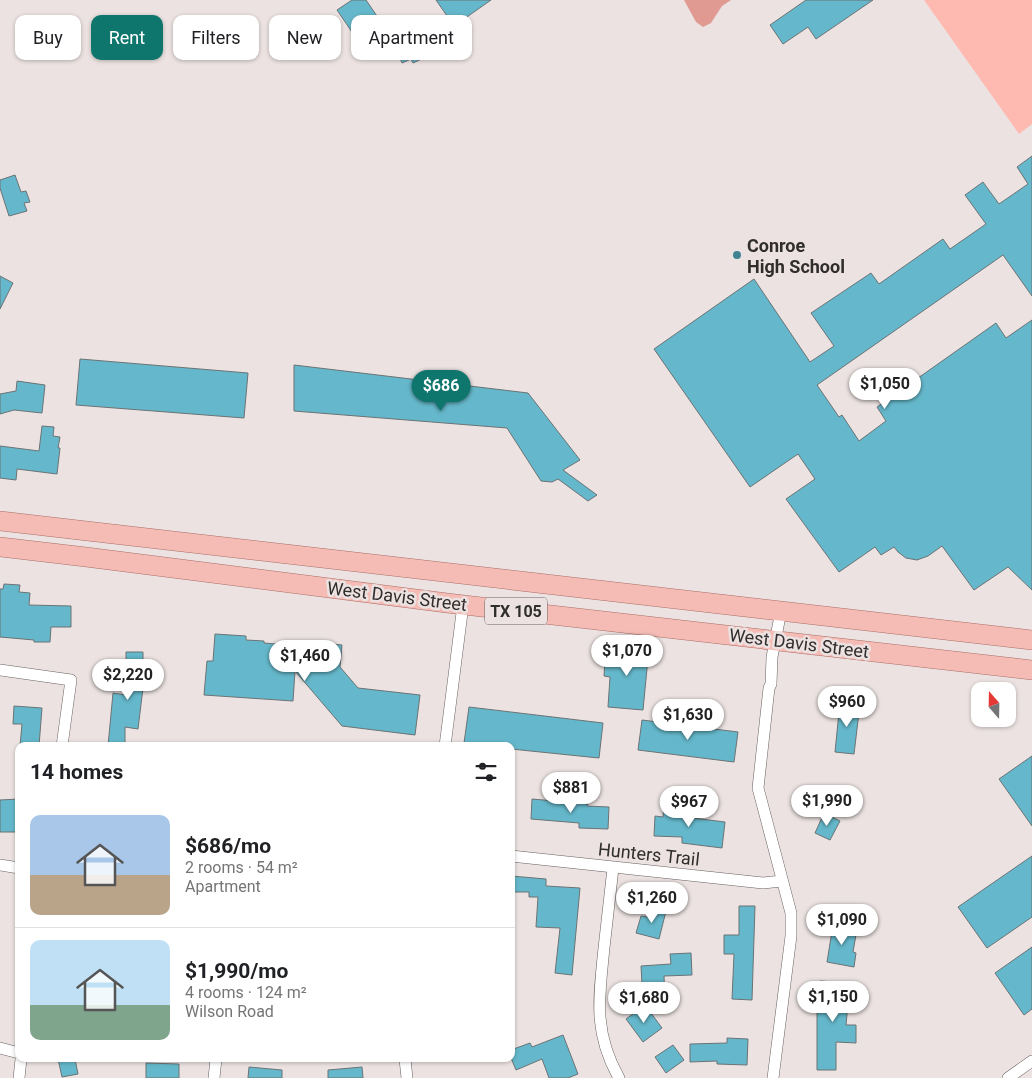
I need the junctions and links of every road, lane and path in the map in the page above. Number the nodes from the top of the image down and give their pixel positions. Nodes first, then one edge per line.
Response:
1 (0, 521) edge
2 (54, 527) junction
3 (0, 530) edge
4 (0, 547) edge
5 (244, 549) junction
6 (102, 559) junction
7 (558, 586) junction
8 (370, 593) junction
9 (463, 605) junction
10 (781, 611) junction
11 (776, 640) junction
12 (1032, 640) edge
13 (0, 670) edge
14 (1032, 670) edge
15 (63, 742) edge
16 (446, 742) edge
17 (515, 856) edge
18 (0, 865) edge
19 (15, 867) edge
20 (614, 868) junction
21 (782, 881) junction
22 (0, 1048) edge
23 (15, 1052) edge
24 (1032, 1061) edge
25 (21, 1062) edge
26 (216, 1062) edge
27 (406, 1062) edge
28 (19, 1078) edge
29 (214, 1078) edge
30 (407, 1078) edge
31 (619, 1078) edge
32 (773, 1078) edge
33 (1008, 1078) edge

1 - 2 main road, West Davis Street / TX 105
2 - 3 main road
2 - 5 main road, West Davis Street / TX 105
4 - 6 main road, West Davis Street / TX 105
5 - 6 main road
5 - 7 main road, West Davis Street / TX 105
6 - 8 main road, West Davis Street / TX 105
7 - 8 main road
7 - 10 main road, West Davis Street / TX 105
8 - 9 main road, West Davis Street / TX 105
9 - 11 main road, West Davis Street / TX 105
9 - 16 street
10 - 11 street
10 - 12 main road, West Davis Street / TX 105
11 - 14 main road, West Davis Street / TX 105
11 - 21 street
13 - 15 street
17 - 20 street, Hunters Trail
18 - 19 street
20 - 21 street, Hunters Trail
20 - 31 street
21 - 32 street
22 - 23 street
24 - 33 street
25 - 28 street
26 - 29 street
27 - 30 street

